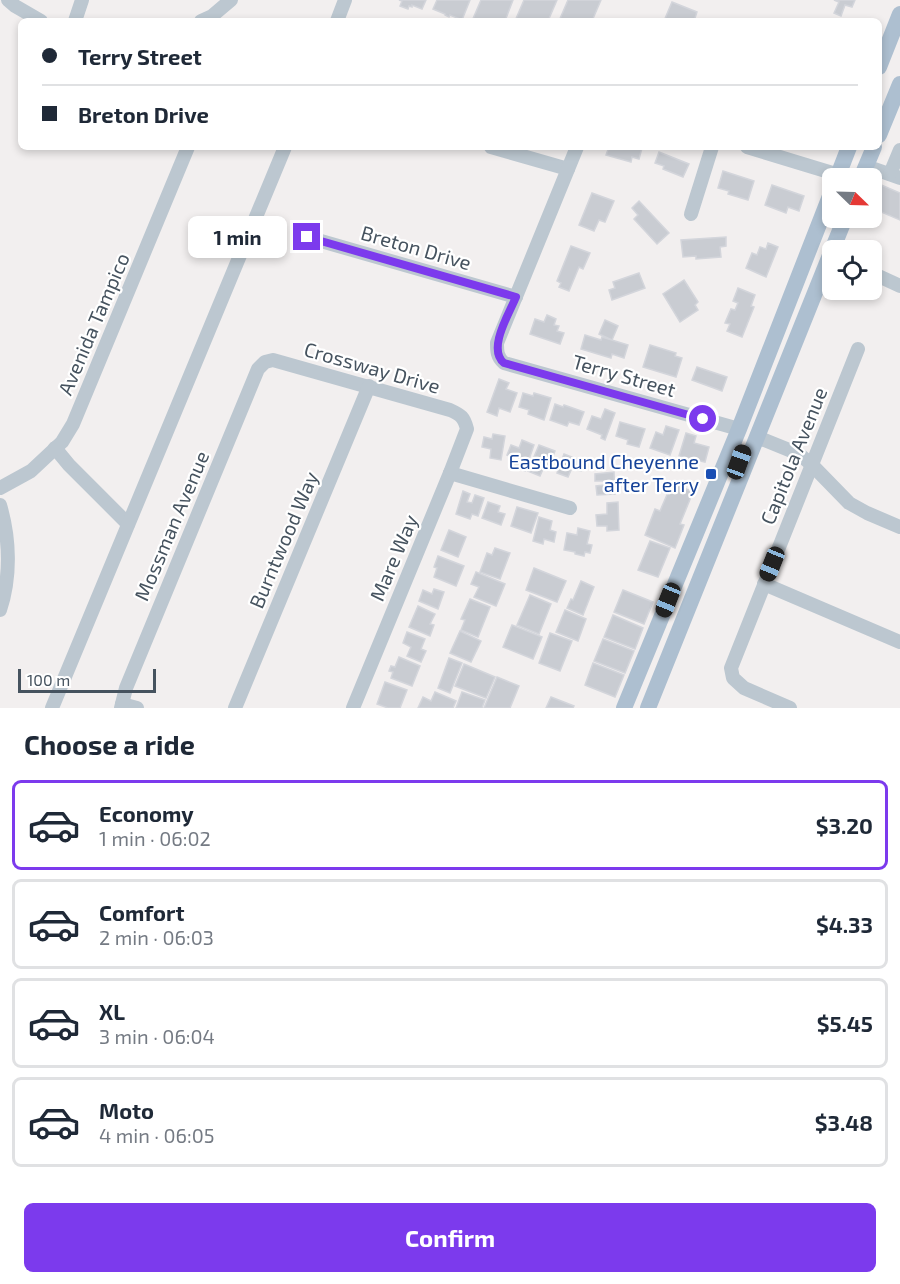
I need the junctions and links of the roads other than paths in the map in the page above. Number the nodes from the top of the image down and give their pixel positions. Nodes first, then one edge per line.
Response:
1 (8, 0) edge
2 (82, 0) edge
3 (231, 0) edge
4 (345, 0) edge
5 (900, 14) edge
6 (36, 18) edge
7 (76, 18) edge
8 (208, 18) edge
9 (338, 18) edge
10 (882, 60) edge
11 (900, 84) edge
12 (882, 128) edge
13 (187, 150) edge
14 (284, 150) edge
15 (502, 150) edge
16 (576, 150) edge
17 (711, 150) edge
18 (756, 150) edge
19 (848, 150) edge
20 (873, 150) edge
21 (900, 150) edge
22 (841, 168) edge
23 (866, 168) edge
24 (568, 169) junction
25 (822, 172) edge
26 (895, 176) edge
27 (691, 214) dead end
28 (822, 217) edge
29 (307, 237) dead end
30 (822, 278) edge
31 (882, 278) edge
32 (900, 286) edge
33 (516, 297) junction
34 (782, 321) junction
35 (858, 349) dead end
36 (265, 362) joint
37 (369, 386) junction
38 (465, 422) joint
39 (739, 429) junction
40 (757, 437) junction
41 (56, 448) junction
42 (812, 465) junction
43 (450, 473) junction
44 (0, 488) edge
45 (0, 505) edge
46 (570, 507) dead end
47 (128, 524) junction
48 (900, 527) edge
49 (707, 560) junction
50 (764, 584) junction
51 (0, 610) edge
52 (900, 642) edge
53 (122, 706) edge
54 (52, 708) edge
55 (137, 708) edge
56 (235, 708) edge
57 (353, 708) edge
58 (624, 708) edge
59 (648, 708) edge
60 (789, 708) edge

1 - 6 street
2 - 7 street
3 - 8 street
4 - 9 street
5 - 10 main road
11 - 12 main road
13 - 41 street, Avenida Tampico
14 - 47 street
15 - 24 street
16 - 24 street
17 - 27 street
18 - 25 street
19 - 22 main road
20 - 23 main road
21 - 26 street
24 - 33 street
28 - 34 main road
29 - 33 street, Breton Drive
30 - 40 main road
31 - 32 street
33 - 39 street, Terry Street
34 - 39 main road
34 - 40 main road
35 - 42 street, Capitola Avenue
36 - 37 street, Crossway Drive
36 - 53 street, Mossman Avenue
37 - 38 street, Crossway Drive
37 - 56 street, Burntwood Way
38 - 43 street, Mare Way
39 - 49 main road
39 - 58 main road
40 - 42 street
40 - 49 main road
41 - 44 street, Avenida Tampico
41 - 47 street
42 - 48 street
42 - 50 street, Capitola Avenue
43 - 46 street
43 - 57 street, Mare Way
45 - 51 street
47 - 54 street
49 - 59 main road
50 - 52 street
50 - 60 street, Capitola Avenue
53 - 55 street

